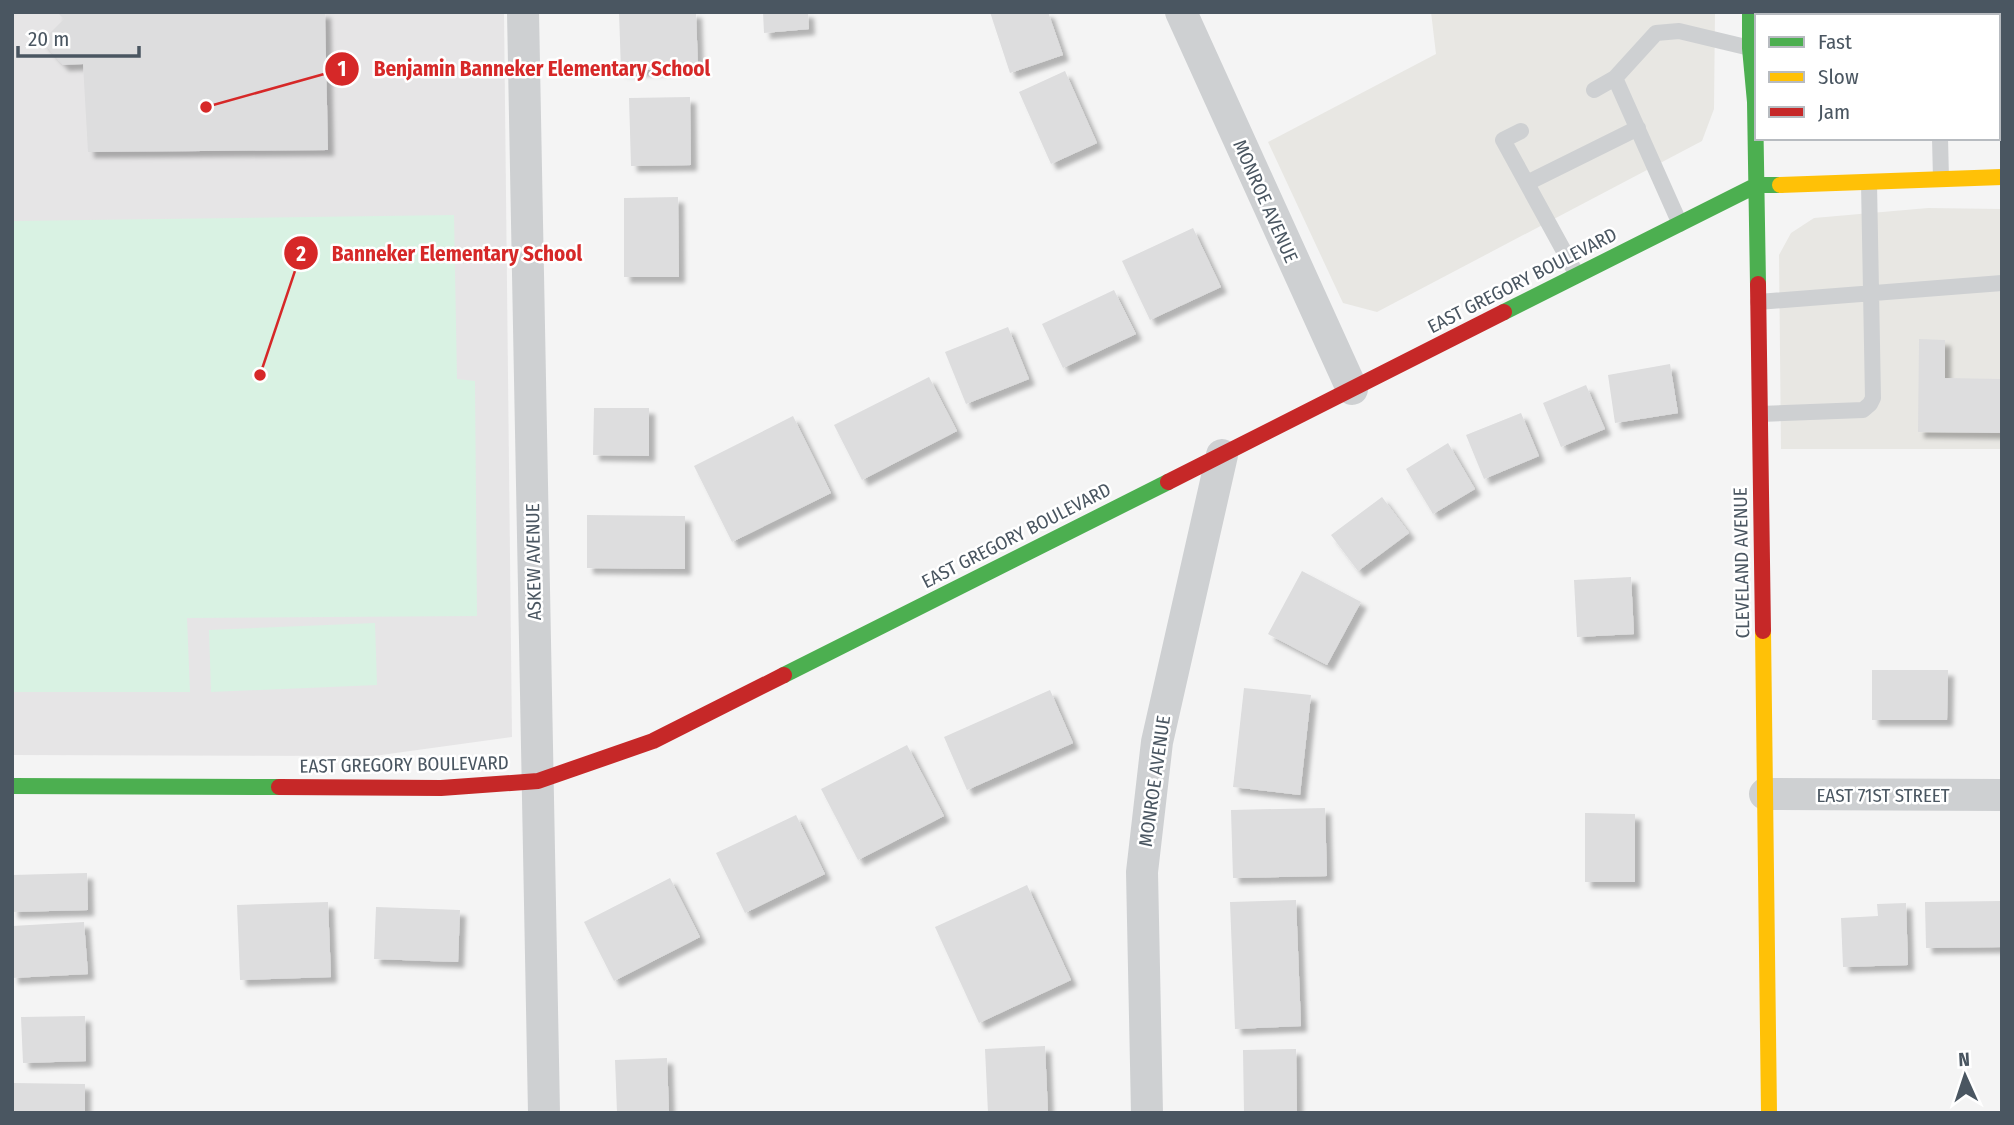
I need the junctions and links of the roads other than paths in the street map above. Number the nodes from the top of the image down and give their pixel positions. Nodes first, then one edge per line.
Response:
1 (523, 12) edge
2 (1181, 12) edge
3 (1750, 12) edge
4 (1750, 48) junction
5 (1615, 78) junction
6 (1594, 90) dead end
7 (1755, 102) edge
8 (1638, 128) junction
9 (1521, 131) dead end
10 (1756, 140) edge
11 (1940, 140) edge
12 (2002, 177) edge
13 (1941, 179) junction
14 (1527, 183) junction
15 (1869, 183) junction
16 (1757, 185) junction
17 (1680, 224) junction
18 (1577, 275) junction
19 (2002, 283) edge
20 (1870, 293) junction
21 (1758, 302) junction
22 (1352, 389) junction
23 (1760, 414) junction
24 (1222, 455) junction
25 (538, 781) junction
26 (12, 786) edge
27 (1765, 794) junction
28 (2002, 795) edge
29 (544, 1113) edge
30 (1147, 1113) edge
31 (1769, 1113) edge

1 - 25 street, ASKEW AVENUE
2 - 22 street, MONROE AVENUE
3 - 4 main road, CLEVELAND AVENUE
4 - 5 lane
4 - 7 main road, CLEVELAND AVENUE
5 - 6 lane
5 - 8 lane
8 - 14 lane
8 - 17 lane
9 - 14 lane
10 - 16 main road, CLEVELAND AVENUE
11 - 13 lane
12 - 13 main road, EAST GREGORY BOULEVARD
13 - 15 main road, EAST GREGORY BOULEVARD
14 - 18 lane
15 - 16 main road, EAST GREGORY BOULEVARD
15 - 20 lane
16 - 17 main road, EAST GREGORY BOULEVARD
16 - 21 main road, CLEVELAND AVENUE
17 - 18 main road, EAST GREGORY BOULEVARD
18 - 22 main road, EAST GREGORY BOULEVARD
19 - 20 lane
20 - 21 lane
20 - 23 lane
21 - 23 main road, CLEVELAND AVENUE
22 - 24 main road, EAST GREGORY BOULEVARD
23 - 27 main road, CLEVELAND AVENUE
24 - 25 main road, EAST GREGORY BOULEVARD
24 - 30 street, MONROE AVENUE
25 - 26 main road, EAST GREGORY BOULEVARD
25 - 29 street, ASKEW AVENUE
27 - 28 street, EAST 71ST STREET
27 - 31 main road, CLEVELAND AVENUE

